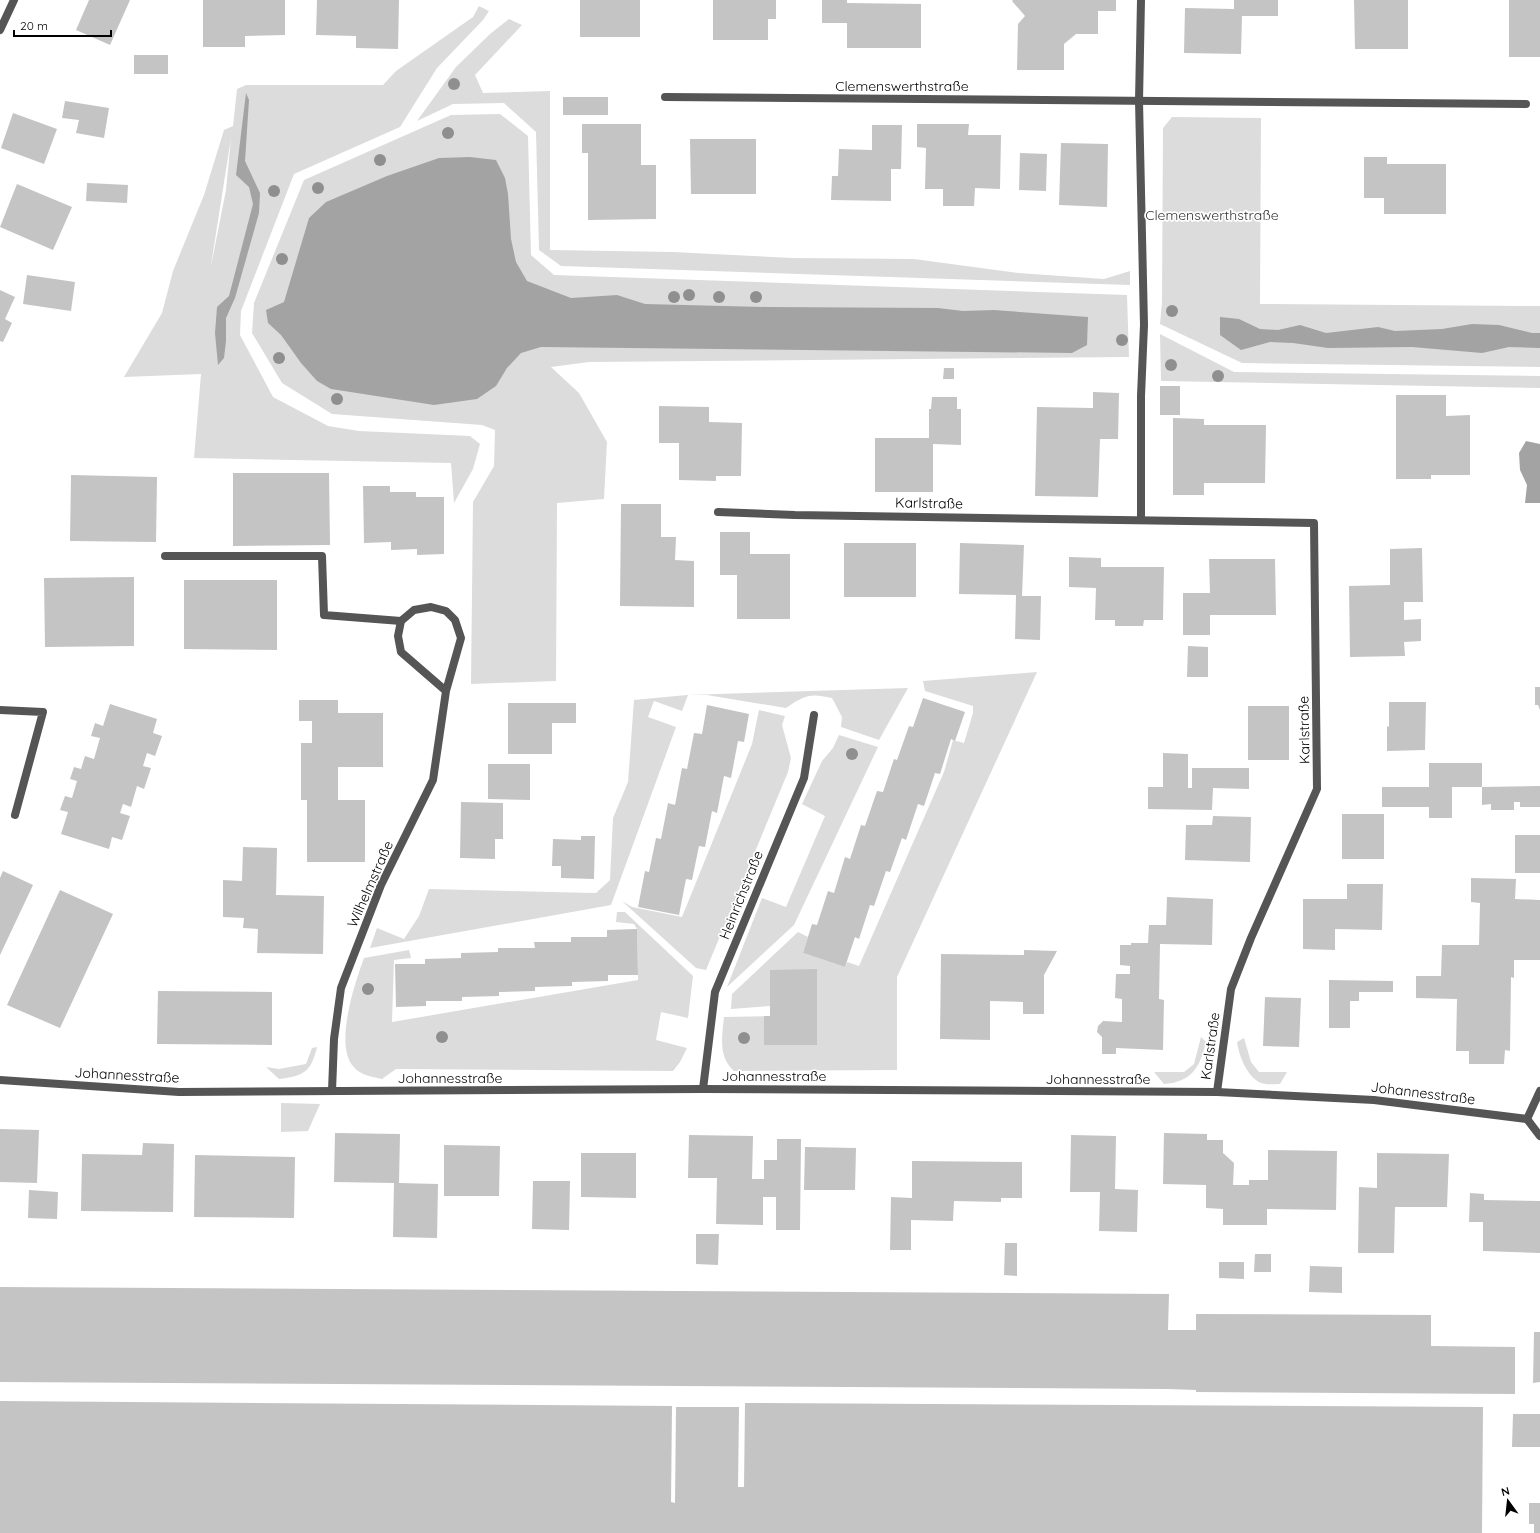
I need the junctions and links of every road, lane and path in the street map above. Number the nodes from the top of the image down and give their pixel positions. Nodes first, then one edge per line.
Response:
1 (14, 0) edge
2 (1141, 0) edge
3 (0, 30) edge
4 (666, 97) dead end
5 (1139, 101) junction
6 (1526, 104) dead end
7 (718, 512) dead end
8 (1141, 520) junction
9 (165, 556) dead end
10 (401, 621) junction
11 (446, 691) junction
12 (0, 710) edge
13 (814, 715) dead end
14 (15, 815) dead end
15 (0, 1080) edge
16 (703, 1089) junction
17 (332, 1091) junction
18 (1540, 1091) edge
19 (1217, 1092) junction
20 (1527, 1120) junction
21 (1540, 1136) edge

1 - 3 street
2 - 5 street
4 - 5 street, Clemenswerthstraße
5 - 6 street, Clemenswerthstraße
5 - 8 street
7 - 8 street, Karlstraße
8 - 19 street, Karlstraße
9 - 10 street
10 - 11 street
10 - 11 street, Wilhelmstraße
11 - 17 street, Wilhelmstraße
12 - 14 street
13 - 16 street, Heinrichstraße
15 - 17 street, Johannesstraße
16 - 17 street, Johannesstraße
16 - 19 street, Johannesstraße
18 - 20 street
19 - 20 street, Johannesstraße
20 - 21 street

